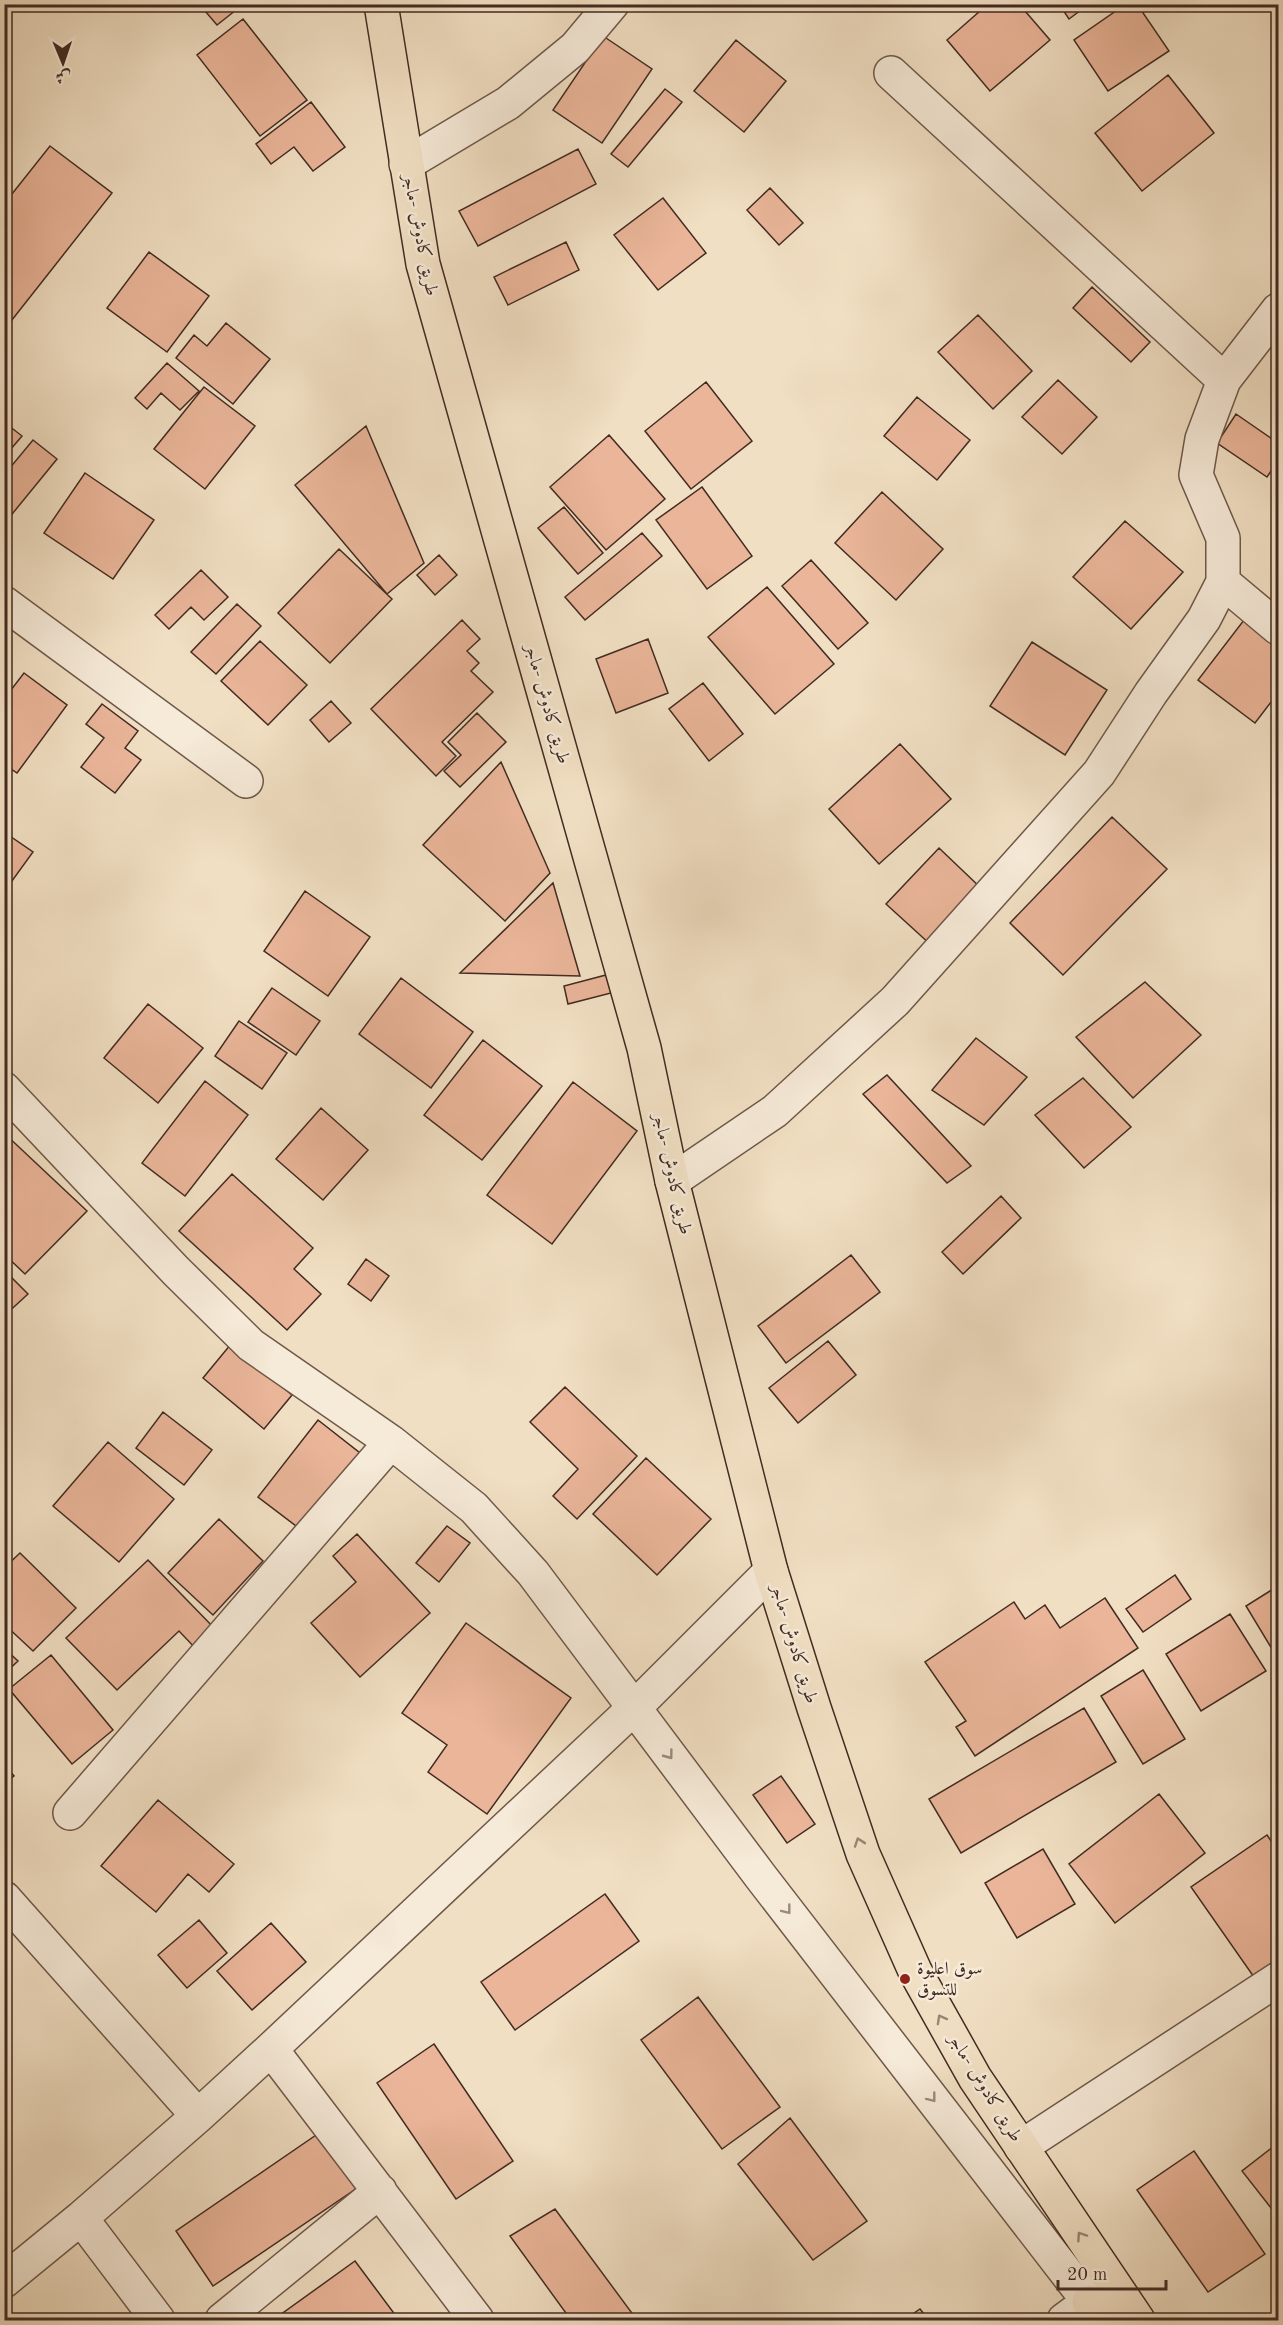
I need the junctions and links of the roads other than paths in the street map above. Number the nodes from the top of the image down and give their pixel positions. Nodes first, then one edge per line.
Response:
1 (381, 4) edge
2 (612, 4) edge
3 (891, 73) dead end
4 (406, 164) junction
5 (1278, 310) edge
6 (1224, 380) junction
7 (1223, 582) junction
8 (7, 610) edge
9 (1278, 628) edge
10 (246, 781) dead end
11 (4, 1089) edge
12 (672, 1181) junction
13 (391, 1442) junction
14 (771, 1571) junction
15 (634, 1708) junction
16 (70, 1813) dead end
17 (4, 1898) edge
18 (1278, 1979) edge
19 (271, 2049) junction
20 (198, 2116) junction
21 (1021, 2147) junction
22 (380, 2191) junction
23 (81, 2218) junction
24 (4, 2281) edge
25 (1092, 2307) edge
26 (158, 2320) edge
27 (222, 2320) edge
28 (477, 2320) edge
29 (1138, 2320) edge

1 - 4 highway, طريق كادوش -ماجر
2 - 4 street
3 - 6 street
4 - 12 highway, طريق كادوش -ماجر
5 - 6 street
6 - 7 street
7 - 9 street
7 - 12 street
8 - 10 street
11 - 13 street
12 - 14 highway, طريق كادوش -ماجر
13 - 15 street
13 - 16 street
14 - 15 street
21 -> 14 highway, طريق كادوش -ماجر
15 - 19 street
15 -> 25 street
17 - 20 street
18 - 21 street
19 - 20 street
19 - 22 street
20 - 23 street
25 -> 21 highway, طريق كادوش -ماجر
22 - 27 street
22 - 28 street
23 - 24 street
23 - 26 street
25 - 29 highway, طريق كادوش -ماجر

